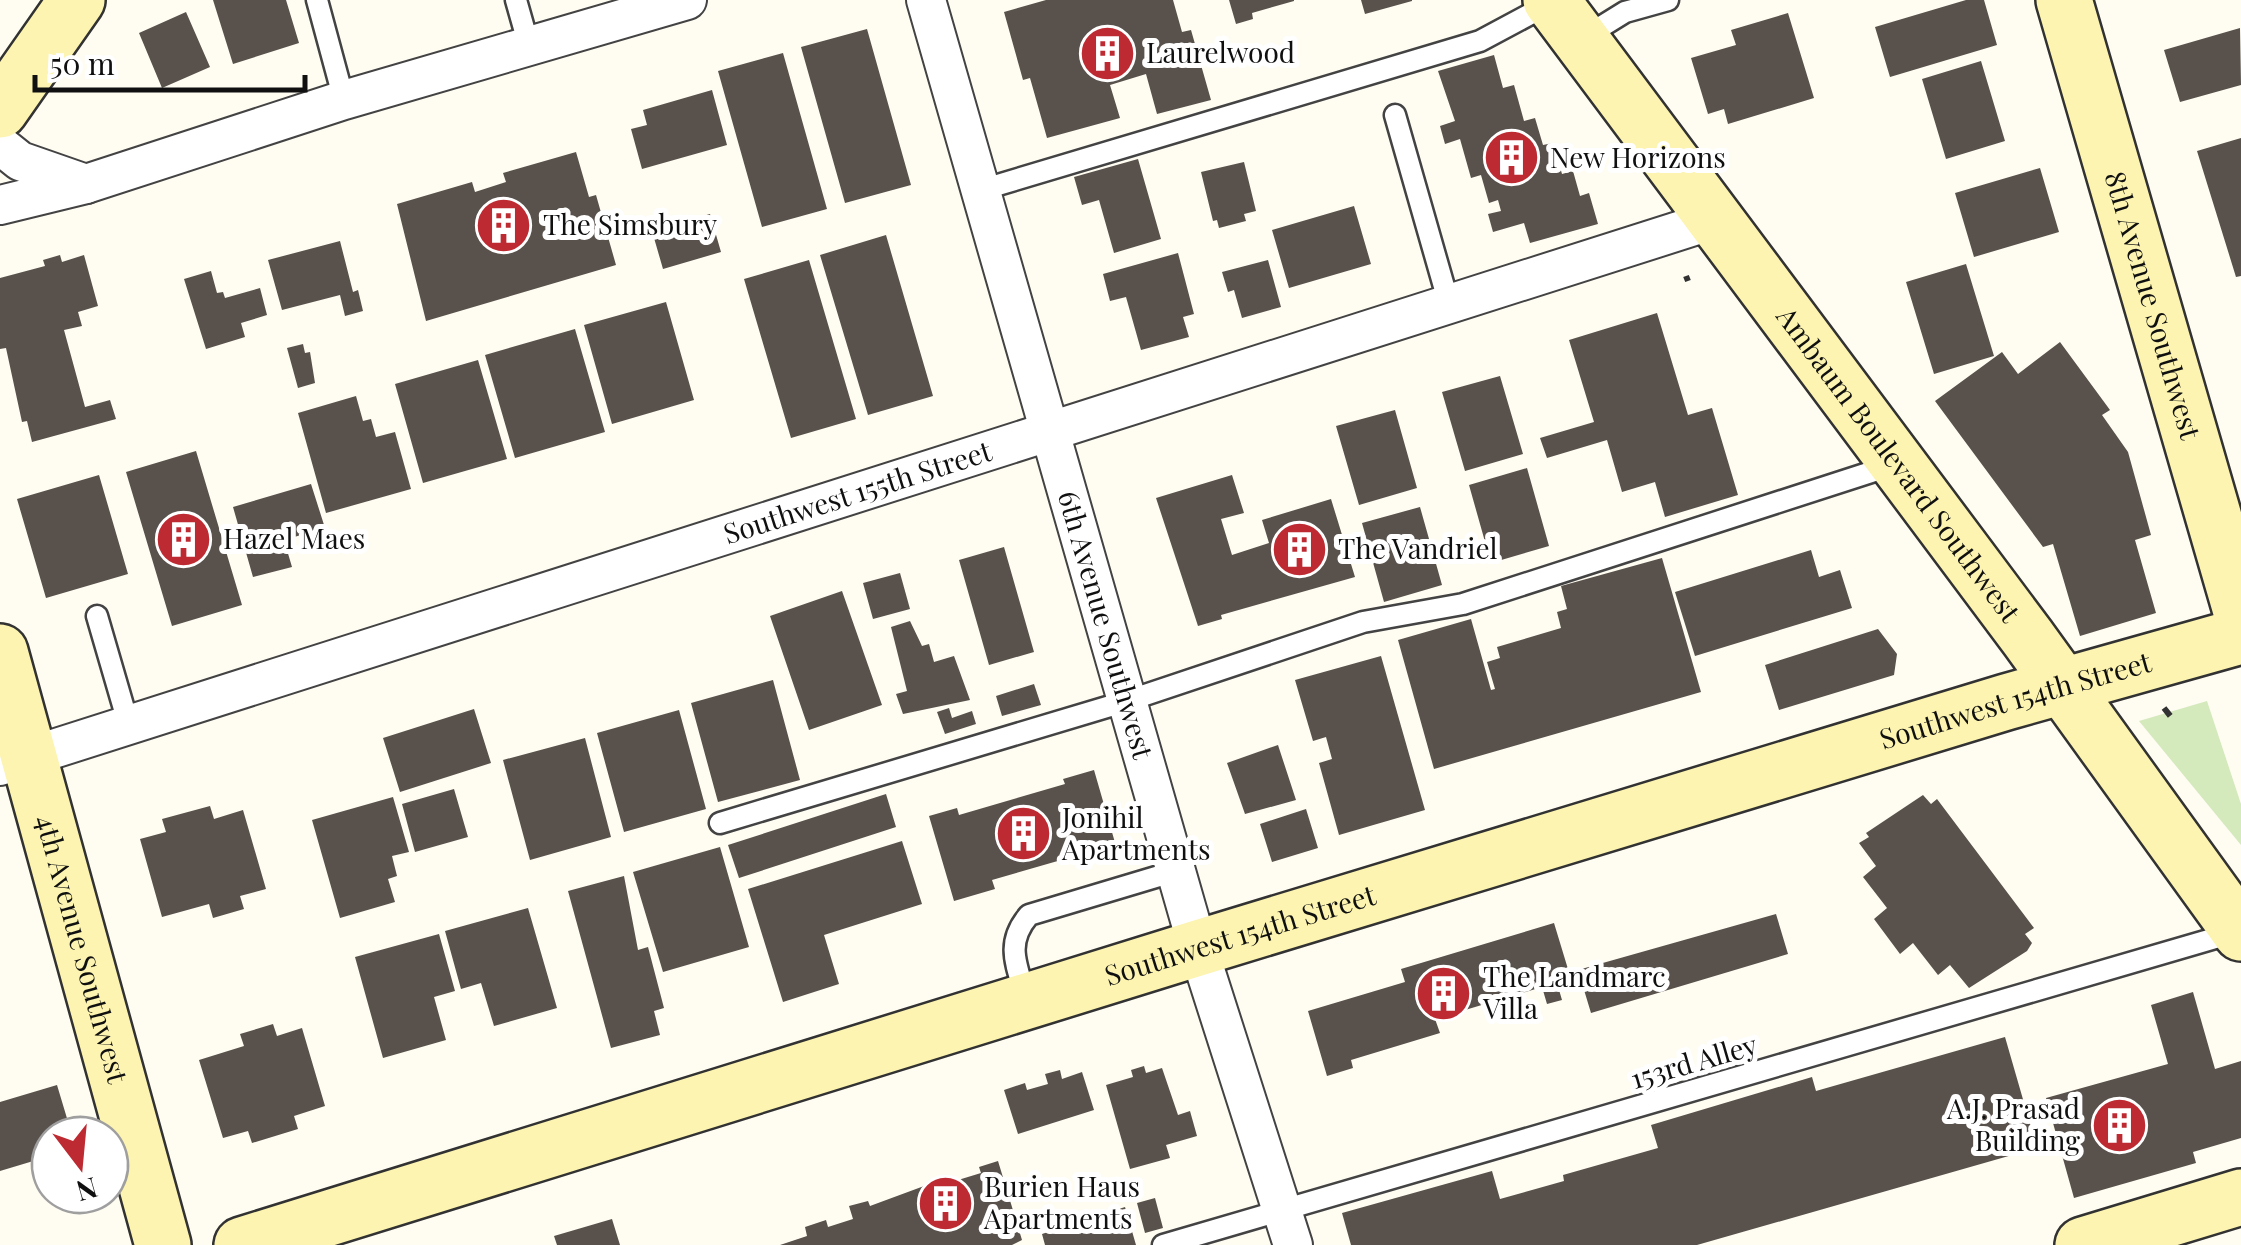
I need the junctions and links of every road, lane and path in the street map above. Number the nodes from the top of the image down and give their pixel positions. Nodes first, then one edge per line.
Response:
1 (77, 0) edge
2 (317, 0) edge
3 (516, 0) edge
4 (687, 0) edge
5 (926, 0) edge
6 (1668, 0) edge
7 (2064, 0) edge
8 (1562, 14) edge
9 (529, 46) junction
10 (344, 100) junction
11 (0, 110) edge
12 (1395, 116) dead end
13 (0, 145) edge
14 (86, 184) junction
15 (980, 190) junction
16 (0, 205) edge
17 (1716, 219) junction
18 (1449, 304) junction
19 (1050, 432) junction
20 (1898, 464) junction
21 (2237, 585) edge
22 (98, 616) dead end
23 (2241, 636) edge
24 (0, 652) edge
25 (2062, 685) junction
26 (1127, 700) junction
27 (2164, 708) dead end
28 (2172, 718) dead end
29 (128, 726) junction
30 (15, 762) edge
31 (720, 824) dead end
32 (1176, 871) junction
33 (2240, 932) edge
34 (1198, 948) junction
35 (1027, 1001) junction
36 (2241, 1197) edge
37 (1283, 1208) junction
38 (164, 1245) edge
39 (242, 1245) edge
40 (1162, 1245) edge
41 (1294, 1245) edge
42 (2083, 1245) edge

1 - 11 street
2 - 10 lane
3 - 9 lane
4 - 9 street
5 - 15 street, 6th Avenue Southwest
6 - 8 lane
7 - 21 street, 8th Avenue Southwest
8 - 15 lane
8 - 17 street, Ambaum Boulevard Southwest
9 - 10 street
10 - 14 street
12 - 18 lane
13 - 14 street
14 - 16 street
15 - 19 street, 6th Avenue Southwest
17 - 18 street, Southwest 155th Street
17 - 20 street, Ambaum Boulevard Southwest
18 - 19 street, Southwest 155th Street
19 - 26 street, 6th Avenue Southwest
19 - 29 street, Southwest 155th Street
20 - 25 street, Ambaum Boulevard Southwest
20 - 26 lane
22 - 29 lane
23 - 25 street, Southwest 154th Street
24 - 30 street, 4th Avenue Southwest
25 - 33 street, Ambaum Boulevard Southwest
25 - 34 street, Southwest 154th Street
26 - 31 lane
26 - 32 street, 6th Avenue Southwest
27 - 28 path
29 - 30 street, Southwest 155th Street
30 - 38 street, 4th Avenue Southwest
32 - 34 street, 6th Avenue Southwest
32 - 35 lane
33 - 37 lane, 153rd Alley
34 - 35 street, Southwest 154th Street
34 - 37 street, 6th Avenue Southwest
35 - 39 street, Southwest 154th Street
36 - 42 street
37 - 40 lane, 153rd Alley
37 - 41 street, 6th Avenue Southwest

